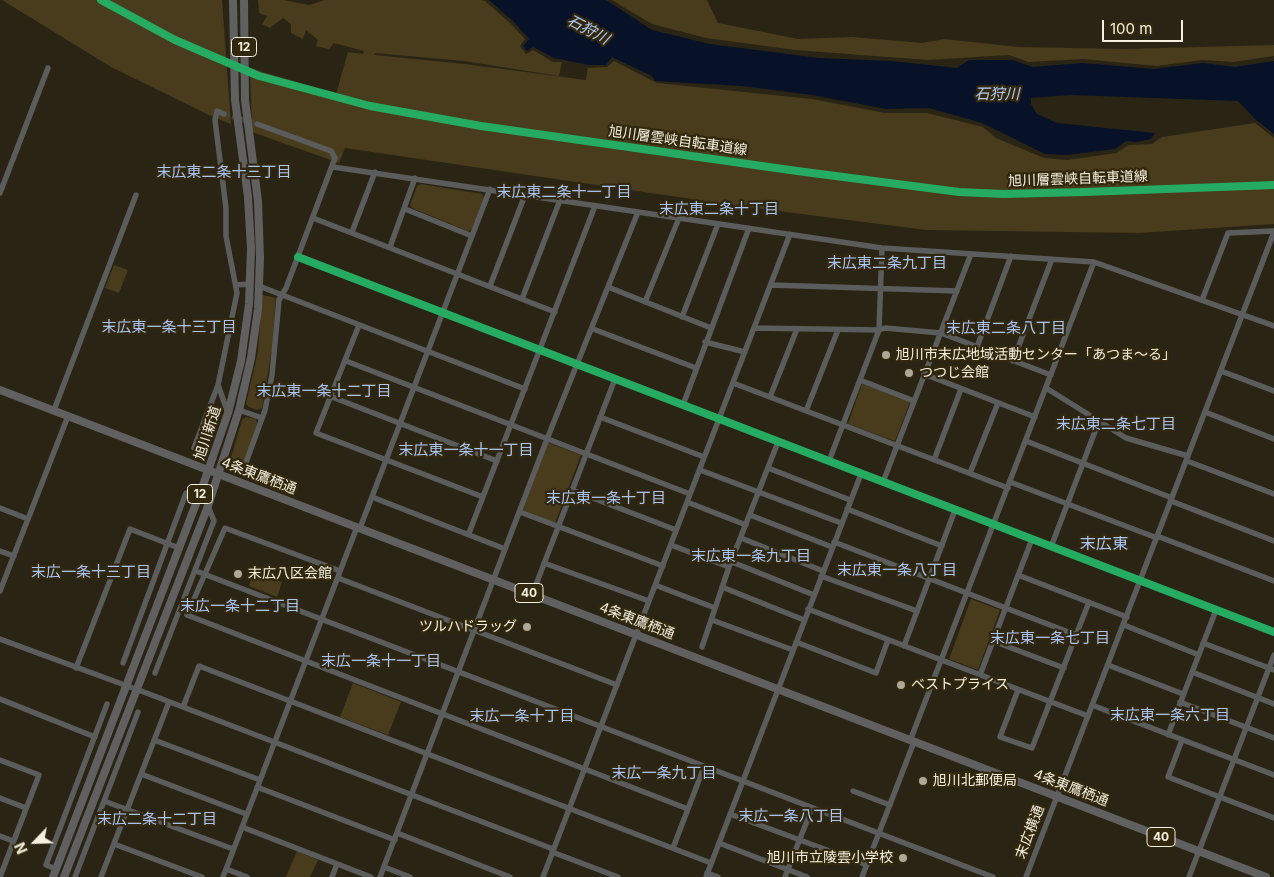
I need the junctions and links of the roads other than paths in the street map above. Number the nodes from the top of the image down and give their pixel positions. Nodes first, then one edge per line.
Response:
1 (233, 0) edge
2 (244, 0) edge
3 (48, 68) dead end
4 (224, 114) dead end
5 (257, 124) tunnel mouth
6 (333, 167) junction
7 (375, 172) junction
8 (416, 178) junction
9 (490, 189) junction
10 (0, 193) edge
11 (136, 195) dead end
12 (525, 195) junction
13 (560, 200) junction
14 (595, 206) junction
15 (404, 209) junction
16 (638, 212) junction
17 (313, 218) junction
18 (679, 218) junction
19 (718, 224) junction
20 (749, 228) junction
21 (1274, 231) edge
22 (352, 232) junction
23 (790, 234) junction
24 (472, 236) junction
25 (390, 247) junction
26 (882, 248) junction
27 (971, 254) junction
28 (1011, 256) junction
29 (298, 257) junction
30 (1052, 259) junction
31 (1094, 262) junction
32 (459, 274) junction
33 (250, 284) junction
34 (236, 285) junction
35 (771, 285) junction
36 (260, 286) junction
37 (490, 286) junction
38 (608, 288) junction
39 (880, 289) junction
40 (957, 291) junction
41 (282, 294) junction
42 (522, 299) junction
43 (1202, 300) junction
44 (646, 302) junction
45 (443, 312) junction
46 (555, 312) junction
47 (1243, 314) junction
48 (682, 317) junction
49 (359, 325) junction
50 (1274, 326) edge
51 (711, 328) junction
52 (754, 328) junction
53 (593, 329) junction
54 (797, 329) junction
55 (838, 330) junction
56 (879, 330) junction
57 (941, 333) junction
58 (705, 342) junction
59 (977, 347) junction
60 (540, 350) junction
61 (429, 351) junction
62 (745, 352) junction
63 (346, 361) junction
64 (1013, 361) junction
65 (577, 365) junction
66 (696, 368) junction
67 (1222, 371) junction
68 (924, 374) junction
69 (1052, 375) junction
70 (614, 379) junction
71 (860, 380) junction
72 (733, 383) junction
73 (218, 385) junction
74 (415, 388) junction
75 (1046, 388) junction
76 (525, 389) junction
77 (961, 389) junction
78 (0, 390) edge
79 (1274, 391) edge
80 (332, 397) junction
81 (770, 397) junction
82 (914, 400) junction
83 (998, 403) junction
84 (682, 405) junction
85 (54, 410) junction
86 (239, 410) junction
87 (806, 411) junction
88 (228, 412) junction
89 (1205, 412) junction
90 (68, 416) junction
91 (600, 417) junction
92 (1035, 417) junction
93 (262, 418) junction
94 (720, 419) junction
95 (1098, 420) junction
96 (400, 424) junction
97 (511, 425) junction
98 (843, 425) junction
99 (547, 439) junction
100 (1274, 439) edge
101 (1026, 441) junction
102 (778, 442) junction
103 (897, 446) junction
104 (194, 448) dead end
105 (586, 454) junction
106 (704, 457) junction
107 (1187, 458) junction
108 (387, 460) junction
109 (934, 460) junction
110 (497, 461) junction
111 (829, 461) junction
112 (1082, 463) junction
113 (244, 468) dead end
114 (768, 468) junction
115 (209, 470) junction
116 (700, 470) junction
117 (970, 473) junction
118 (219, 474) junction
119 (860, 474) junction
120 (883, 482) junction
121 (1010, 482) junction
122 (1008, 488) junction
123 (572, 490) junction
124 (759, 491) junction
125 (186, 493) dead end
126 (690, 494) junction
127 (1274, 494) edge
128 (372, 497) junction
129 (483, 497) junction
130 (1172, 499) junction
131 (850, 500) junction
132 (687, 502) junction
133 (1068, 504) junction
134 (208, 506) junction
135 (0, 508) edge
136 (847, 509) junction
137 (955, 510) junction
138 (520, 512) junction
139 (750, 515) junction
140 (28, 519) junction
141 (841, 523) junction
142 (994, 524) junction
143 (746, 525) junction
144 (558, 526) junction
145 (359, 528) junction
146 (676, 530) junction
147 (469, 533) junction
148 (1157, 537) junction
149 (741, 538) junction
150 (1032, 539) junction
151 (1274, 541) edge
152 (167, 544) junction
153 (833, 544) junction
154 (671, 545) junction
155 (942, 546) junction
156 (1051, 547) junction
157 (179, 548) junction
158 (505, 549) junction
159 (0, 550) edge
160 (14, 556) junction
161 (544, 563) junction
162 (730, 565) junction
163 (663, 566) junction
164 (196, 571) junction
165 (822, 573) junction
166 (205, 574) junction
167 (339, 575) junction
168 (1018, 575) junction
169 (929, 579) junction
170 (494, 580) junction
171 (1141, 581) junction
172 (1274, 581) edge
173 (655, 586) junction
174 (722, 587) junction
175 (0, 591) edge
176 (968, 593) junction
177 (532, 594) junction
178 (814, 595) junction
179 (649, 601) junction
180 (1089, 602) junction
181 (715, 608) junction
182 (1006, 608) junction
183 (808, 609) junction
184 (1216, 610) junction
185 (917, 611) junction
186 (1127, 617) junction
187 (322, 619) junction
188 (712, 620) junction
189 (804, 620) junction
190 (1124, 625) junction
191 (476, 630) junction
192 (1274, 632) edge
193 (636, 634) junction
194 (1076, 635) junction
195 (0, 639) edge
196 (888, 640) junction
197 (993, 641) junction
198 (796, 642) junction
199 (1204, 643) junction
200 (904, 646) junction
201 (702, 647) dead end
202 (128, 648) junction
203 (792, 650) junction
204 (139, 652) junction
205 (1199, 655) junction
206 (1274, 655) edge
207 (941, 660) junction
208 (306, 661) junction
209 (122, 663) dead end
210 (1108, 665) junction
211 (76, 668) junction
212 (1064, 668) junction
213 (1272, 669) edge
214 (459, 672) junction
215 (1192, 672) junction
216 (155, 674) dead end
217 (980, 674) junction
218 (617, 685) junction
219 (126, 686) junction
220 (778, 688) junction
221 (137, 690) junction
222 (1018, 690) junction
223 (1184, 694) junction
224 (1258, 698) junction
225 (0, 699) edge
226 (291, 701) junction
227 (168, 702) junction
228 (1051, 702) junction
229 (1180, 702) junction
230 (107, 704) dead end
231 (1274, 704) edge
232 (1092, 705) junction
233 (183, 707) junction
234 (138, 712) dead end
235 (442, 713) junction
236 (1088, 716) junction
237 (124, 723) junction
238 (601, 726) junction
239 (133, 727) junction
240 (1246, 727) junction
241 (96, 734) junction
242 (1168, 735) junction
243 (107, 736) junction
244 (1274, 738) edge
245 (154, 740) junction
246 (1182, 740) junction
247 (274, 742) junction
248 (912, 742) junction
249 (427, 754) junction
250 (0, 760) edge
251 (1234, 760) junction
252 (704, 766) junction
253 (585, 768) junction
254 (141, 774) junction
255 (1274, 775) edge
256 (260, 780) junction
257 (742, 781) junction
258 (257, 787) junction
259 (853, 791) dead end
260 (412, 796) junction
261 (1057, 796) junction
262 (1220, 797) junction
263 (0, 798) edge
264 (104, 800) junction
265 (890, 806) junction
266 (26, 808) junction
267 (569, 808) junction
268 (812, 808) junction
269 (128, 809) junction
270 (688, 809) junction
271 (246, 814) junction
272 (730, 814) junction
273 (1274, 818) edge
274 (242, 827) junction
275 (397, 833) junction
276 (879, 834) junction
277 (0, 836) edge
278 (395, 840) junction
279 (799, 840) junction
280 (13, 841) junction
281 (718, 842) junction
282 (114, 844) junction
283 (673, 848) junction
284 (233, 849) junction
285 (553, 851) junction
286 (1198, 851) junction
287 (72, 854) junction
288 (82, 858) junction
289 (711, 863) junction
290 (337, 864) junction
291 (867, 865) junction
292 (384, 867) junction
293 (226, 869) junction
294 (788, 870) junction
295 (54, 873) edge
296 (501, 875) edge
297 (706, 875) edge
298 (0, 877) edge
299 (64, 877) edge
300 (75, 877) edge
301 (101, 877) edge
302 (202, 877) edge
303 (223, 877) edge
304 (248, 877) edge
305 (332, 877) edge
306 (371, 877) edge
307 (380, 877) edge
308 (410, 877) edge
309 (510, 877) edge
310 (543, 877) edge
311 (618, 877) edge
312 (718, 877) edge
313 (785, 877) edge
314 (807, 877) edge
315 (862, 877) edge
316 (993, 877) edge
317 (1026, 877) edge
318 (1189, 877) edge
319 (1266, 877) edge

1 - 33 highway, 旭川新道 / 12
2 - 36 highway, 旭川新道 / 12
3 - 10 street
4 - 34 street
5 - 6 street
6 - 7 street
6 - 17 street
7 - 8 street
7 - 22 street
8 - 9 street
8 - 15 street
9 - 12 street
9 - 24 street
11 - 85 street
12 - 13 street
12 - 37 street
13 - 14 street
13 - 42 street
14 - 16 street
14 - 46 street
15 - 24 street
15 - 25 street
16 - 18 street
16 - 38 street
17 - 22 street
17 - 29 street
18 - 19 street
18 - 44 street
19 - 20 street
19 - 48 street
20 - 23 street
20 - 51 street
21 - 43 street
21 - 47 street, 末広横通
22 - 25 street
23 - 26 street
23 - 35 street
24 - 32 street
25 - 32 street
26 - 27 street
26 - 39 street
27 - 28 street
27 - 40 street
28 - 30 street
28 - 59 street
29 - 41 street
29 - 45 street
30 - 31 street
30 - 64 street
31 - 43 street
31 - 69 street
32 - 37 street
32 - 45 street
33 - 34 street
33 - 88 highway, 旭川新道 / 12
34 - 73 street
35 - 39 street
35 - 52 street
36 - 41 street
36 - 86 highway, 旭川新道 / 12
37 - 42 street
38 - 44 street
38 - 53 street
39 - 40 street
39 - 56 street
40 - 57 street
41 - 49 street
41 - 93 street
42 - 46 street
43 - 47 street
44 - 48 street
45 - 60 street
45 - 61 street
46 - 60 street
47 - 50 street
47 - 67 street, 末広横通
48 - 51 street
49 - 61 street
49 - 63 street
51 - 58 street
52 - 54 street
52 - 62 street
53 - 65 street
53 - 66 street
54 - 55 street
54 - 81 street
55 - 56 street
55 - 87 street
56 - 57 street
56 - 71 street
57 - 59 street
57 - 68 street
58 - 62 street
58 - 66 street
59 - 64 street
60 - 65 street
60 - 76 street
61 - 74 street
61 - 76 street
62 - 72 street
63 - 74 street
63 - 80 street
64 - 69 street
65 - 70 street
65 - 99 street
66 - 84 street
67 - 79 street
67 - 89 street, 末広横通
68 - 77 street
68 - 82 street
69 - 75 street
70 - 84 street
70 - 91 street
71 - 82 street
71 - 98 street
72 - 81 street
72 - 94 street
73 - 88 street
73 - 104 street
74 - 96 street
74 - 97 street
75 - 92 street
75 - 95 street
76 - 97 street
77 - 83 street
77 - 109 street
78 - 85 highway, 4条東鷹栖通 / 40
80 - 96 street
80 - 108 street
81 - 87 street
82 - 103 street
83 - 92 street
83 - 117 street
84 - 94 street
85 - 90 highway, 4条東鷹栖通 / 40
86 - 93 street
86 - 118 highway, 旭川新道 / 12
87 - 98 street
88 - 115 highway, 旭川新道 / 12
89 - 100 street
89 - 107 street, 末広横通
90 - 115 highway, 4条東鷹栖通 / 40
90 - 140 street
91 - 105 street
91 - 106 street
92 - 101 street
93 - 113 street
94 - 102 street
94 - 106 street
95 - 107 street
95 - 112 street
96 - 108 street
96 - 110 street
97 - 99 street
97 - 110 street
98 - 103 street
98 - 111 street
99 - 105 street
99 - 138 street
101 - 112 street
101 - 121 street
102 - 111 street
102 - 114 street
103 - 109 street
103 - 120 street
105 - 123 street
105 - 126 street
106 - 116 street
107 - 127 street
107 - 130 street, 末広横通
108 - 128 street
108 - 129 street
109 - 117 street
110 - 129 street
111 - 119 street
112 - 130 street
112 - 133 street
114 - 124 street
114 - 131 street
115 - 118 highway, 4条東鷹栖通 / 40
115 - 157 highway, 旭川新道 / 12
116 - 124 street
116 - 126 street
117 - 122 street
118 - 134 highway, 旭川新道 / 12
118 - 145 highway, 4条東鷹栖通 / 40
119 - 120 street
119 - 131 street
120 - 137 street
121 - 122 street
121 - 133 street
122 - 142 street
123 - 144 street
123 - 146 street
124 - 139 street
124 - 141 street
125 - 152 street
126 - 132 street
128 - 145 street
128 - 147 street
129 - 147 street
130 - 148 street, 末広横通
130 - 151 street
131 - 136 street
132 - 143 street
132 - 146 street
133 - 148 street
133 - 156 street
134 - 164 street
134 - 221 highway, 旭川新道 / 12
135 - 140 street
136 - 141 street
136 - 155 street
137 - 142 street
137 - 155 street
138 - 144 street
138 - 158 street
139 - 143 street
139 - 153 street
140 - 160 street
141 - 153 street
142 - 150 street
142 - 176 street
143 - 149 street
144 - 161 street
144 - 163 street
145 - 167 street
145 - 170 highway, 4条東鷹栖通 / 40
146 - 154 street
147 - 158 street
148 - 171 street, 末広横通
148 - 172 street
149 - 162 street
149 - 165 street
150 - 156 street
150 - 168 street
152 - 157 street
152 - 202 street
152 - 211 street
153 - 165 street
153 - 169 street
154 - 162 street
154 - 163 street
155 - 169 street
156 - 171 street
157 - 204 highway, 旭川新道 / 12
158 - 170 street
159 - 160 street
160 - 175 street
161 - 177 street
161 - 179 street
162 - 174 street
162 - 178 street
163 - 173 street
164 - 166 street
164 - 216 street
165 - 178 street
165 - 185 street
166 - 167 street
166 - 187 street
166 - 208 street
167 - 187 street
167 - 191 street
168 - 180 street
168 - 182 street
169 - 176 street
169 - 185 street
170 - 177 highway, 4条東鷹栖通 / 40
170 - 191 street
171 - 184 street
171 - 186 street, 末広横通
173 - 179 street
173 - 181 street
174 - 181 street
174 - 189 street
176 - 182 street
176 - 207 street
177 - 193 highway, 4条東鷹栖通 / 40
178 - 183 street
179 - 193 street
180 - 186 street
180 - 194 street
181 - 188 street
182 - 194 street
182 - 197 street
183 - 189 street
183 - 196 street
184 - 192 street
184 - 199 street
185 - 200 street
186 - 190 street, 末広横通
187 - 208 street
187 - 214 street
188 - 201 street
188 - 203 street
189 - 198 street
190 - 205 street
190 - 210 street, 末広横通
191 - 214 street
191 - 218 street
193 - 218 street
193 - 220 highway, 4条東鷹栖通 / 40
194 - 212 street
195 - 211 street
196 - 198 street
196 - 200 street
197 - 212 street
197 - 217 street
198 - 203 street
199 - 205 street
199 - 213 street
200 - 207 street
202 - 204 street
202 - 209 street
203 - 220 street
204 - 219 highway, 旭川新道 / 12
205 - 215 street
206 - 213 street
207 - 217 street
207 - 248 street
208 - 226 street
208 - 235 street
210 - 223 street
210 - 232 street, 末広横通
211 - 219 street
212 - 228 street
213 - 224 street
214 - 235 street
214 - 238 street
215 - 223 street
215 - 224 street
217 - 222 street
218 - 238 street
219 - 221 street
219 - 243 highway, 旭川新道 / 12
220 - 248 highway, 4条東鷹栖通 / 40
220 - 257 street
221 - 227 street
221 - 237 highway, 旭川新道 / 12
222 - 228 street
222 - 228 street
223 - 229 street
224 - 231 street
224 - 240 street
225 - 241 street
226 - 233 street
226 - 247 street
226 - 249 street
227 - 233 street
227 - 245 street
228 - 236 street
229 - 240 street
229 - 242 street
230 - 241 street
232 - 236 street, 末広横通
232 - 242 street
233 - 247 street
234 - 239 street
235 - 249 street
235 - 253 street
236 - 261 street, 末広横通
237 - 239 street
237 - 287 highway, 旭川新道 / 12
238 - 252 street
238 - 253 street
239 - 264 street
240 - 244 street
240 - 251 street
241 - 243 street
241 - 295 street
242 - 246 street
243 - 295 highway, 旭川新道 / 12
245 - 254 street
245 - 256 street
246 - 251 street
246 - 262 street
247 - 256 street
247 - 260 street
248 - 261 highway, 4条東鷹栖通 / 40
248 - 265 street
249 - 260 street
249 - 267 street
250 - 266 street
251 - 255 street
251 - 262 street
252 - 257 street
252 - 270 street
253 - 267 street
253 - 270 street
254 - 269 street
254 - 271 street
256 - 258 street
257 - 268 street
257 - 272 street
258 - 271 street
258 - 278 street
259 - 265 street
260 - 275 street
260 - 285 street
261 - 286 highway, 4条東鷹栖通 / 40
261 - 317 street, 末広横通
262 - 273 street
262 - 286 street
263 - 266 street
264 - 269 street
264 - 288 street
265 - 276 street
266 - 280 street
267 - 283 street
267 - 285 street
268 - 276 street
268 - 279 street
269 - 282 street
269 - 284 street
270 - 283 street
271 - 274 street
272 - 279 street
272 - 281 street
274 - 284 street
274 - 290 street
275 - 278 street
275 - 296 street
276 - 291 street
276 - 316 street
277 - 280 street
278 - 292 street
279 - 291 street
279 - 294 street
280 - 298 street
281 - 289 street
281 - 294 street
282 - 301 street
282 - 302 street
283 - 289 street
284 - 293 street
285 - 310 street
285 - 311 street
286 - 318 street
286 - 319 highway, 4条東鷹栖通 / 40
287 - 288 street
287 - 299 highway, 旭川新道 / 12
288 - 300 street
289 - 297 street
290 - 305 street
290 - 306 street
291 - 315 street
292 - 307 street
292 - 308 street
293 - 303 street
293 - 304 street
294 - 313 street
294 - 314 street
296 - 309 street
297 - 312 street

